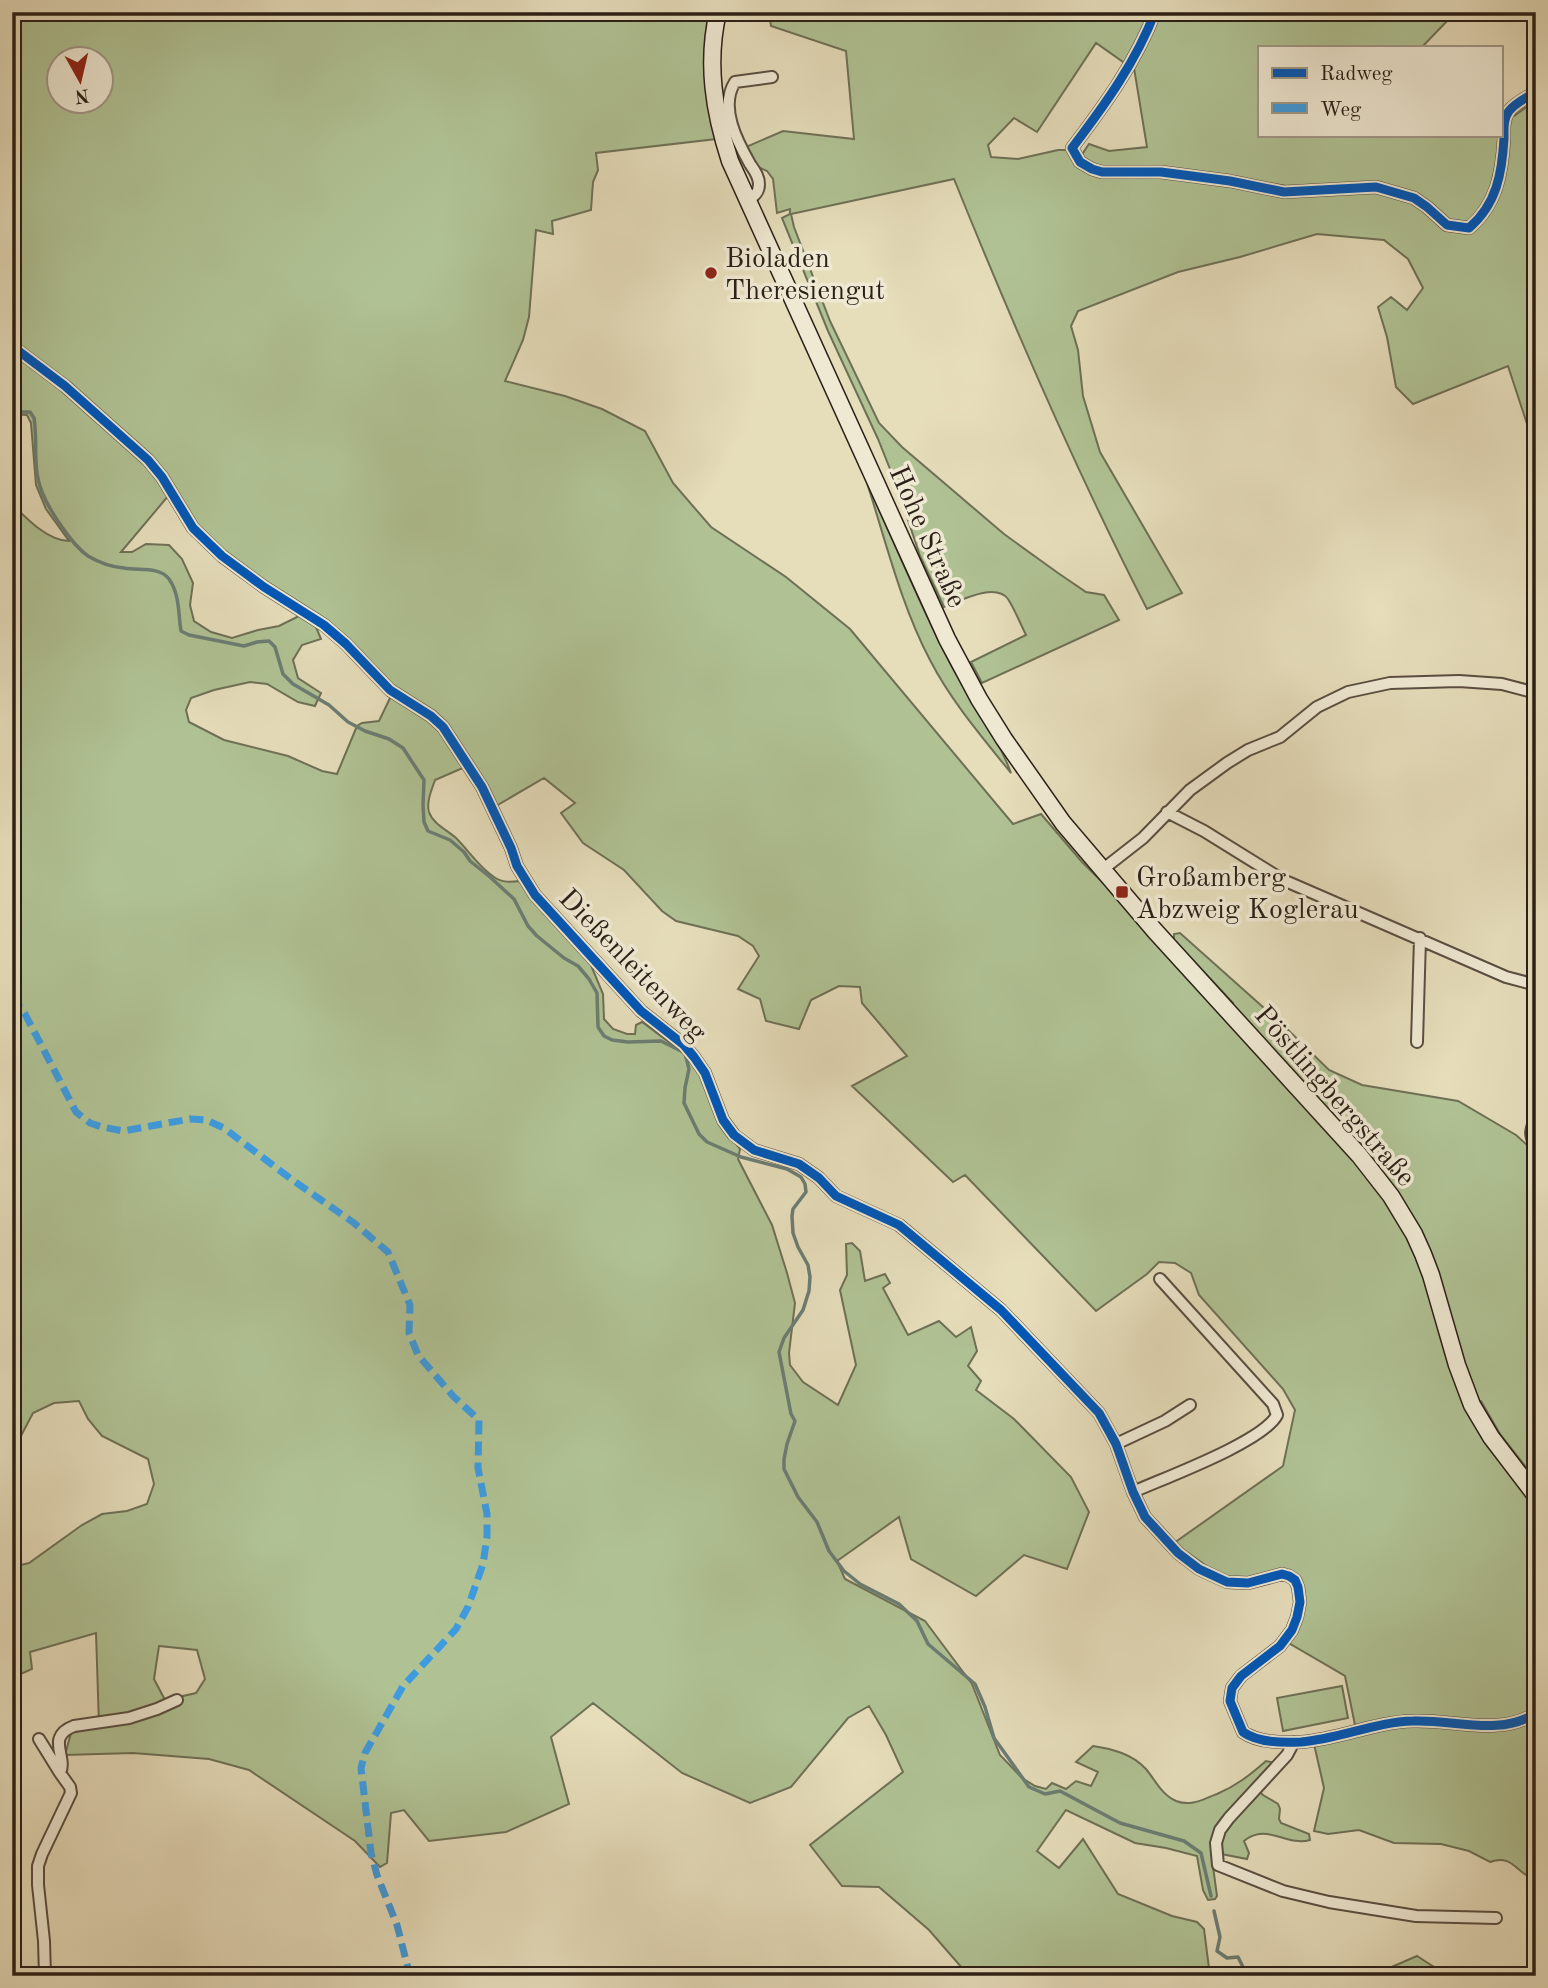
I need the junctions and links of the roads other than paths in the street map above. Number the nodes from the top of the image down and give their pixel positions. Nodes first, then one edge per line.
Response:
1 (718, 12) edge
2 (1155, 12) edge
3 (772, 77) dead end
4 (1536, 92) edge
5 (748, 200) junction
6 (12, 346) edge
7 (1536, 694) edge
8 (1167, 812) junction
9 (1102, 870) junction
10 (1420, 938) junction
11 (1536, 985) edge
12 (1417, 1042) dead end
13 (1536, 1120) edge
14 (1536, 1145) edge
15 (1160, 1279) dead end
16 (1190, 1405) dead end
17 (1116, 1444) junction
18 (1133, 1492) junction
19 (1536, 1496) edge
20 (177, 1700) dead end
21 (1536, 1713) edge
22 (39, 1739) dead end
23 (1294, 1742) junction
24 (60, 1773) junction
25 (1496, 1918) dead end
26 (45, 1976) edge

1 - 5 main road, Hohe Straße
2 - 4 street
3 - 5 street
5 - 9 main road, Hohe Straße
6 - 17 street, Dießenleitenweg
7 - 8 street
8 - 9 street
8 - 10 street
9 - 19 main road, Pöstlingbergstraße
10 - 11 street
10 - 12 street
13 - 14 street
15 - 18 street
16 - 17 street
17 - 18 street, Dießenleitenweg
18 - 23 street, Dießenleitenweg
20 - 24 street
21 - 23 street, Dießenleitenweg
22 - 24 street
23 - 25 street
24 - 26 street

